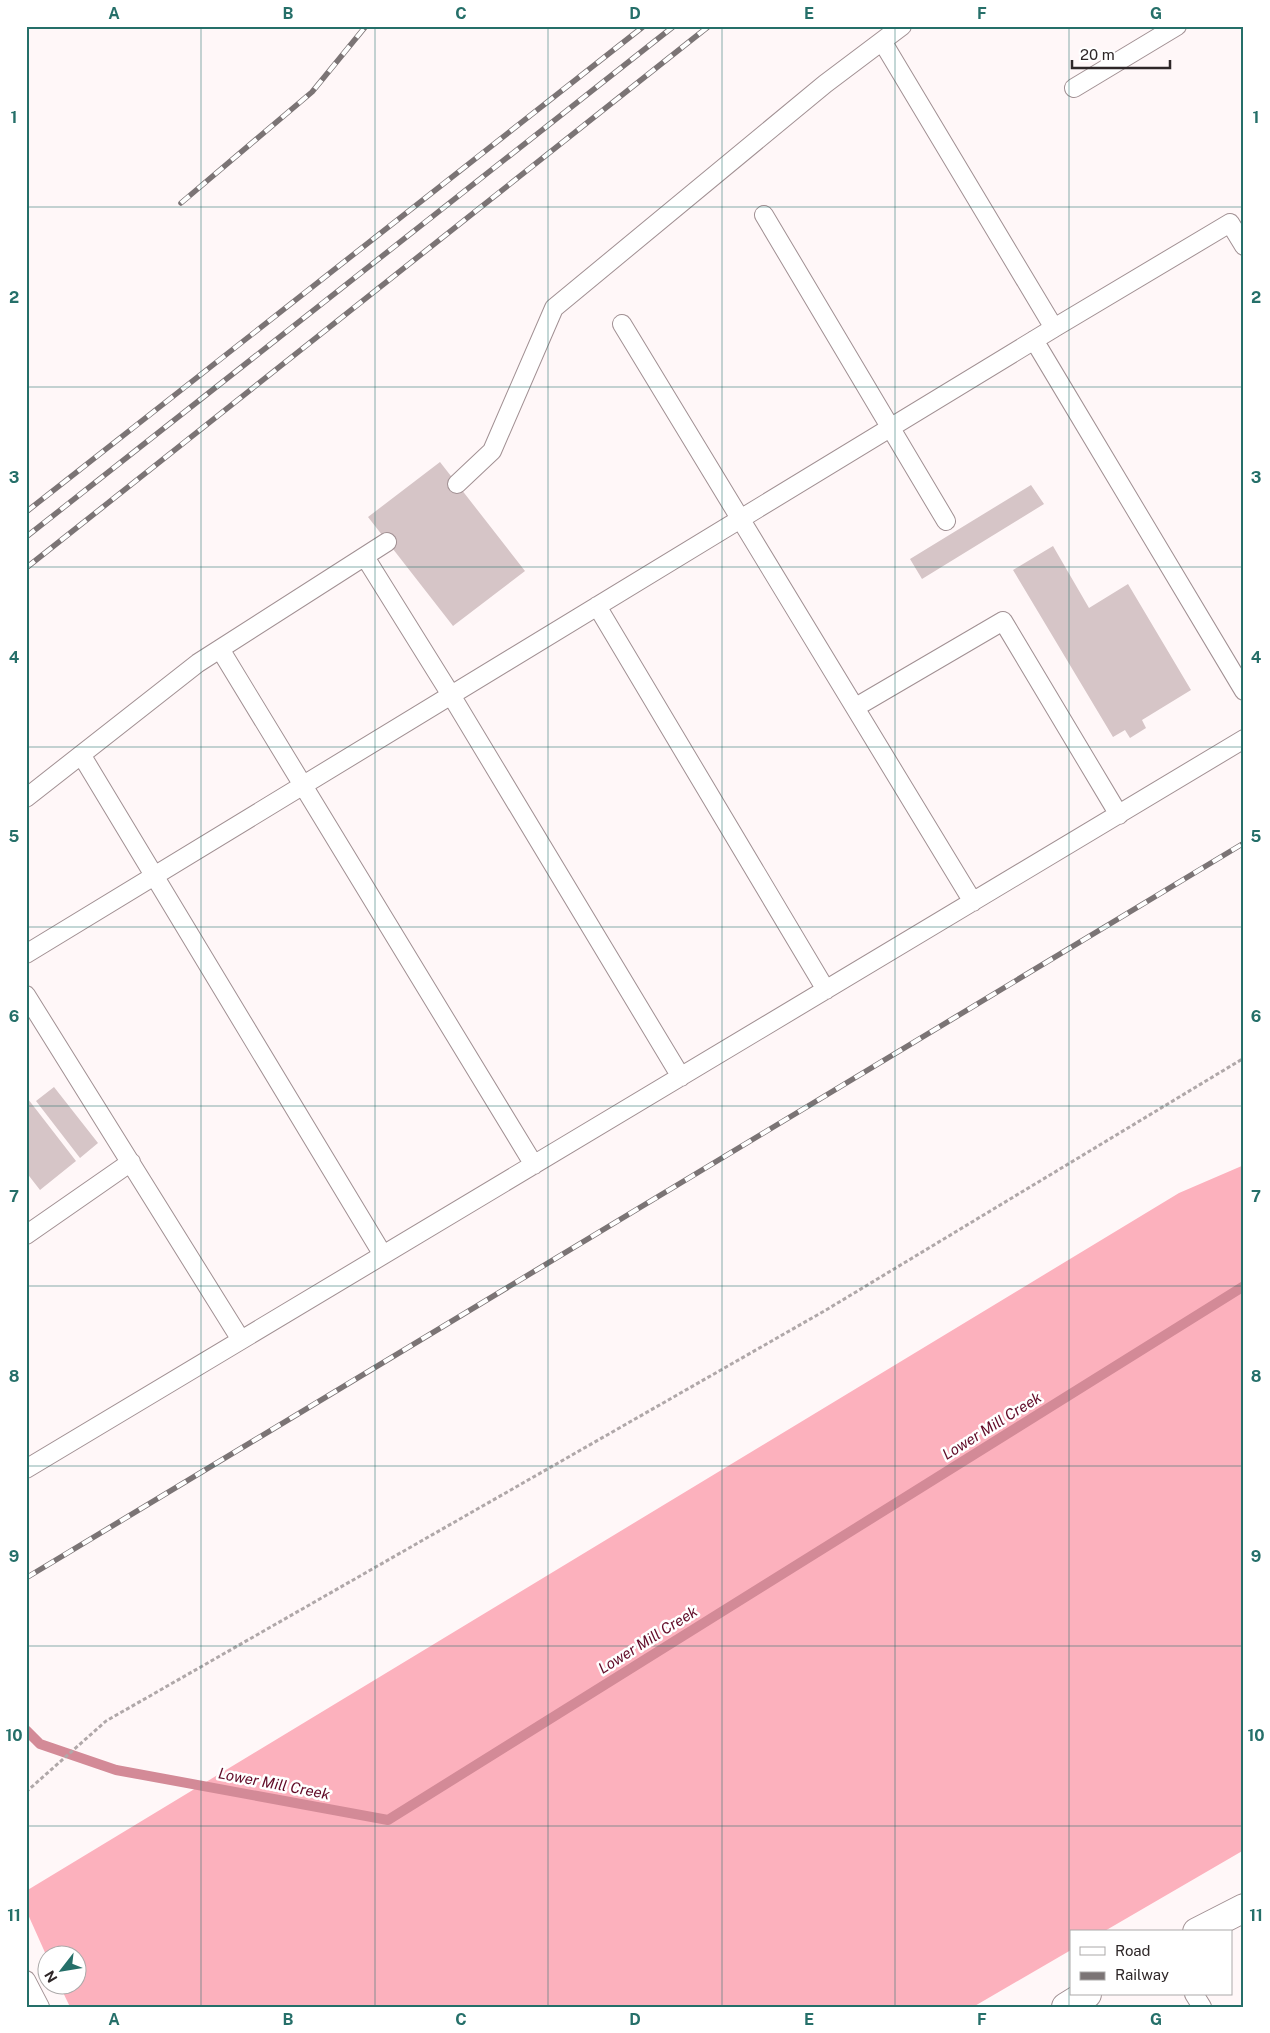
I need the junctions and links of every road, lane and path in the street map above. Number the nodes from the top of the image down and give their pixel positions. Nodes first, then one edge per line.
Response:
1 (902, 26) edge
2 (1177, 26) edge
3 (882, 41) junction
4 (1074, 88) dead end
5 (764, 215) dead end
6 (1244, 246) edge
7 (622, 324) dead end
8 (1054, 328) junction
9 (1034, 340) junction
10 (891, 427) junction
11 (457, 484) dead end
12 (740, 519) junction
13 (946, 521) dead end
14 (387, 542) dead end
15 (365, 557) junction
16 (597, 606) junction
17 (220, 649) junction
18 (1244, 691) edge
19 (451, 695) junction
20 (856, 707) junction
21 (1244, 739) edge
22 (82, 756) junction
23 (303, 785) junction
24 (26, 798) edge
25 (1118, 815) junction
26 (154, 876) junction
27 (973, 902) junction
28 (26, 954) edge
29 (826, 990) junction
30 (26, 995) edge
31 (1244, 1058) edge
32 (681, 1077) junction
33 (131, 1162) junction
34 (534, 1165) junction
35 (26, 1235) edge
36 (383, 1255) junction
37 (242, 1340) junction
38 (26, 1469) edge
39 (26, 1792) edge
40 (1244, 1908) edge
41 (1201, 1930) edge
42 (26, 1980) edge
43 (1084, 1996) edge
44 (1195, 1996) edge
45 (40, 2007) edge
46 (1066, 2007) edge
47 (1202, 2007) edge

1 - 3 lane
2 - 4 lane
3 - 8 lane
3 - 11 lane
5 - 10 lane
6 - 8 lane
7 - 12 lane
8 - 9 lane
9 - 10 lane
9 - 18 lane
10 - 12 lane
10 - 13 lane
12 - 16 lane
12 - 20 lane
14 - 15 lane
15 - 17 lane
15 - 19 lane
16 - 19 lane
16 - 29 lane
17 - 22 lane
17 - 23 lane
19 - 23 lane
19 - 32 lane
20 - 25 lane
20 - 27 lane
21 - 25 lane
22 - 24 lane
22 - 26 lane
23 - 26 lane
23 - 34 lane
25 - 27 lane
26 - 28 lane
26 - 36 lane
27 - 29 lane
29 - 32 lane
30 - 33 lane
31 - 39 path
32 - 34 lane
33 - 35 lane
33 - 37 lane
34 - 36 lane
36 - 37 lane
37 - 38 lane
40 - 41 street
42 - 45 lane
43 - 46 street
44 - 47 lane

